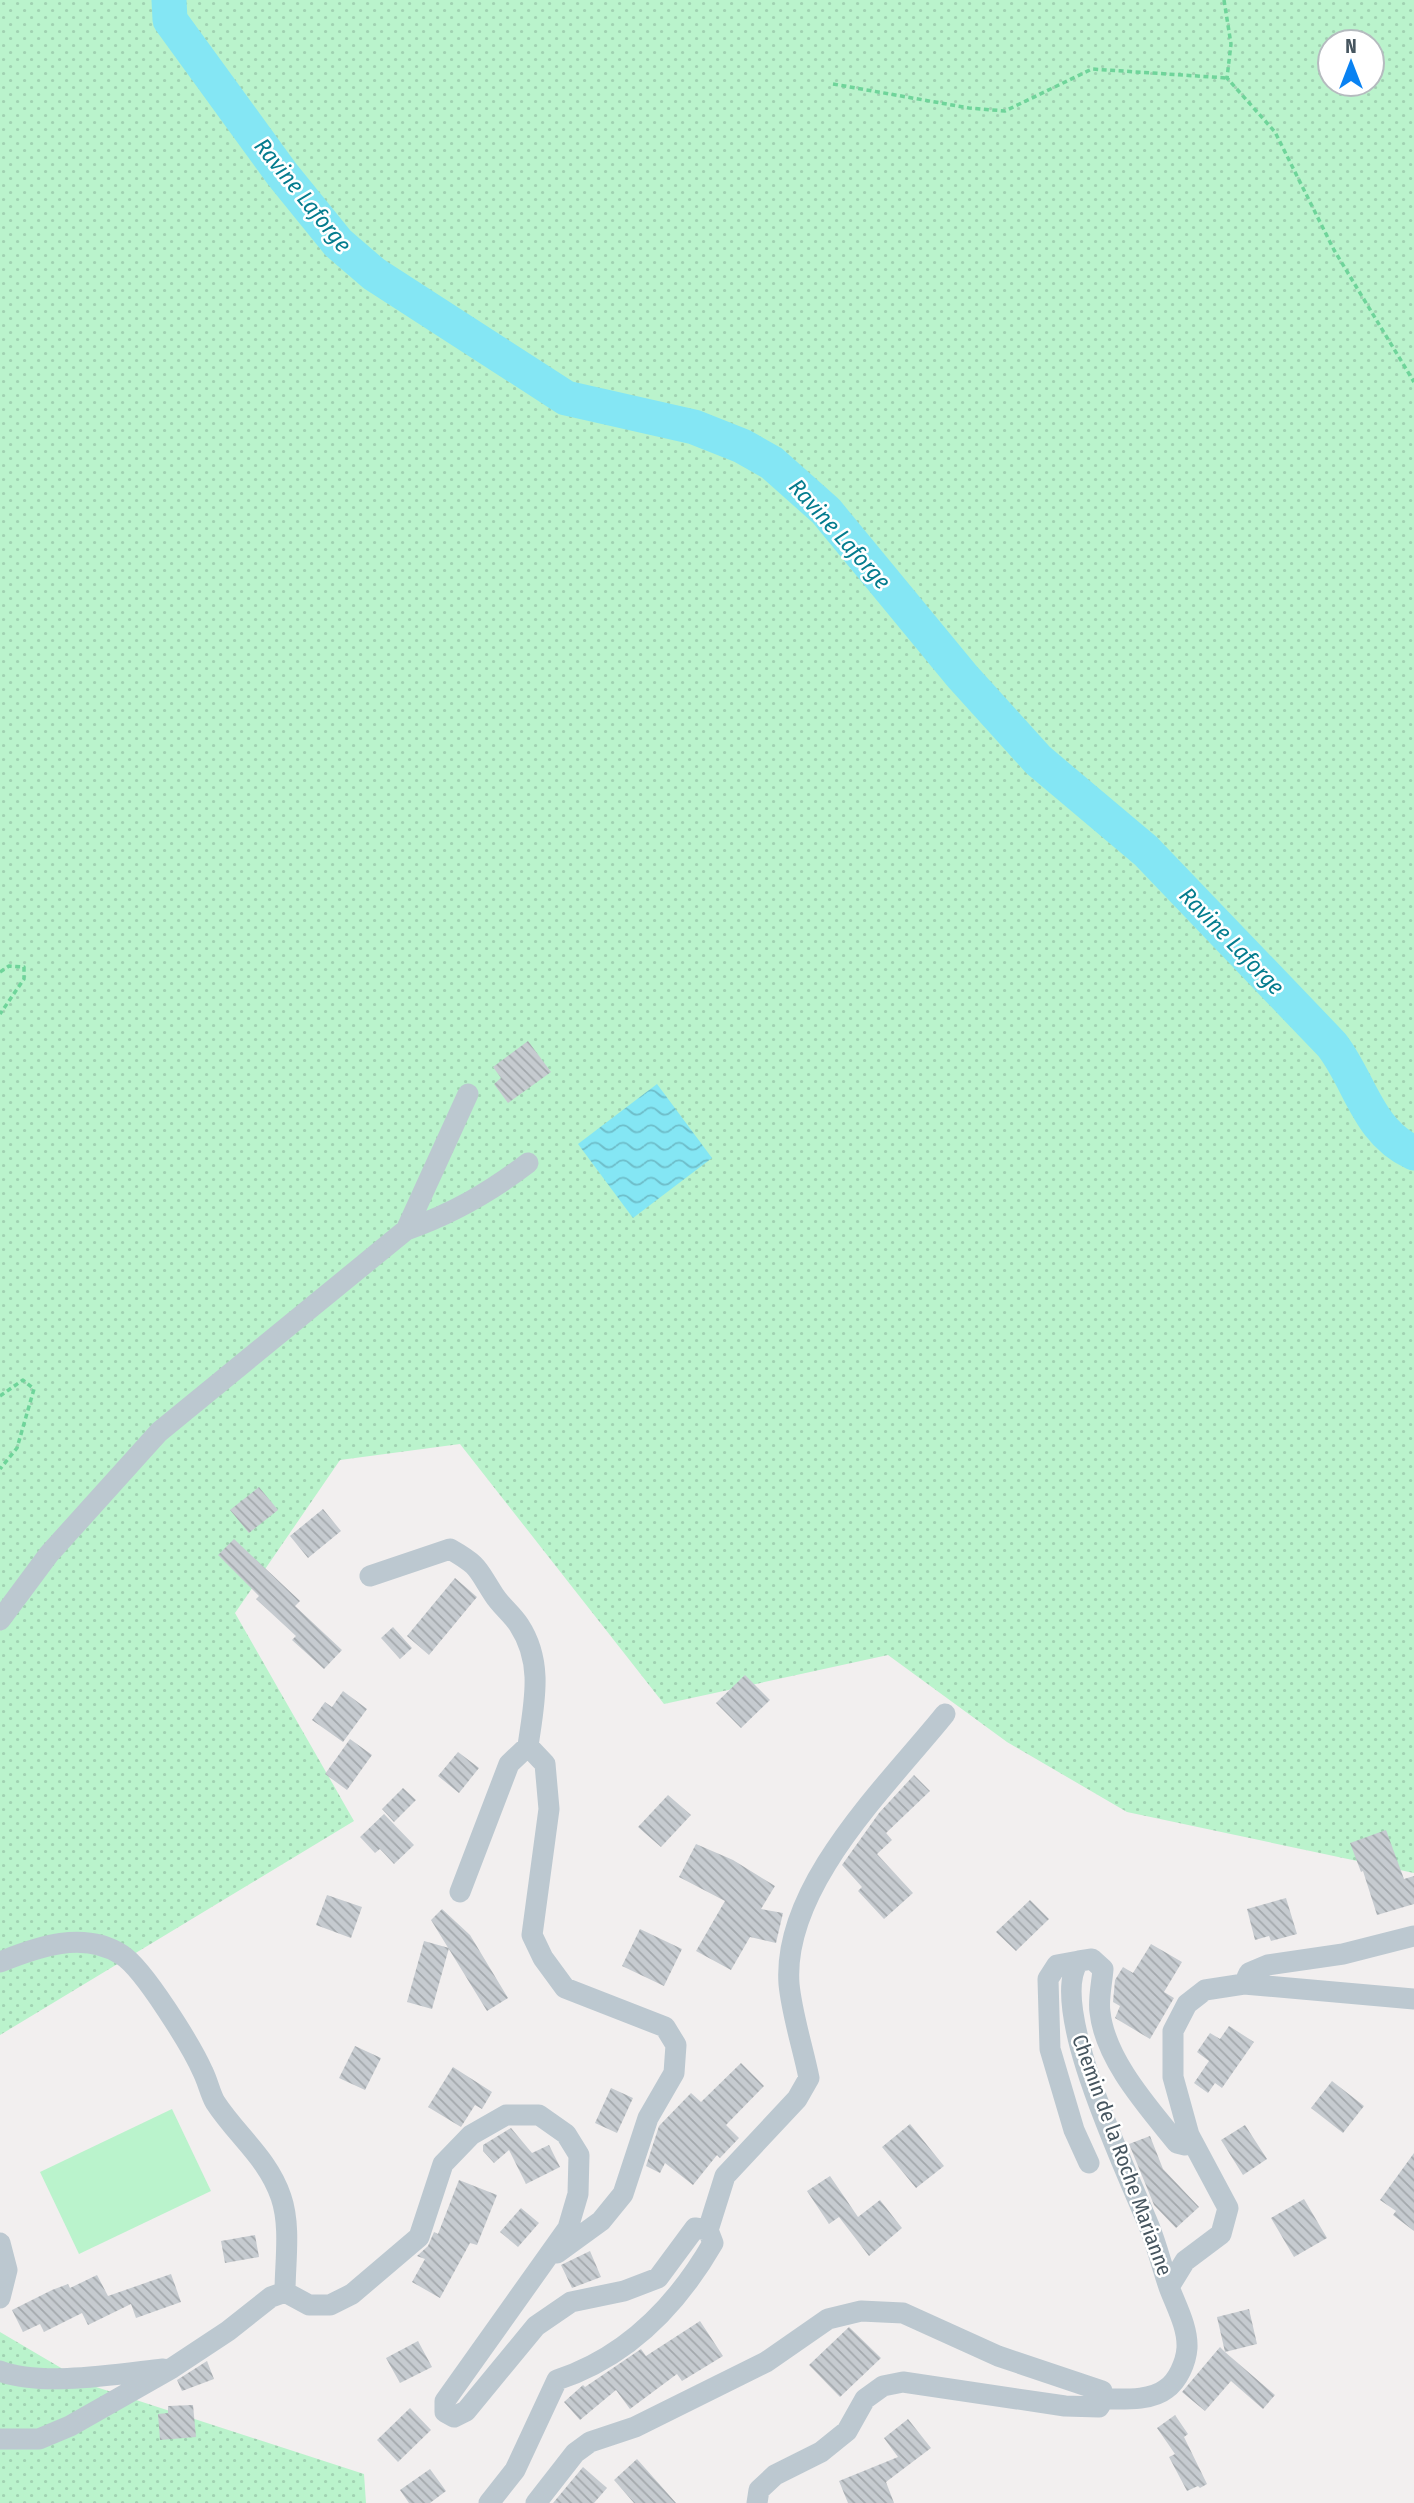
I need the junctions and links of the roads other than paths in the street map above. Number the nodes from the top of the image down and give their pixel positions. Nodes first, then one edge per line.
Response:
1 (468, 1094) dead end
2 (528, 1163) dead end
3 (406, 1230) junction
4 (370, 1576) dead end
5 (0, 1619) edge
6 (944, 1714) dead end
7 (528, 1746) junction
8 (460, 1892) dead end
9 (1414, 1936) edge
10 (1079, 1961) junction
11 (0, 1962) edge
12 (1244, 1984) junction
13 (1414, 2000) edge
14 (1189, 2135) junction
15 (1088, 2163) dead end
16 (708, 2230) junction
17 (0, 2243) edge
18 (541, 2264) junction
19 (1169, 2287) junction
20 (285, 2292) junction
21 (0, 2298) edge
22 (172, 2368) junction
23 (0, 2371) edge
24 (1104, 2399) junction
25 (0, 2439) edge
26 (489, 2503) edge
27 (536, 2503) edge
28 (757, 2503) edge

1 - 3 street
2 - 3 street
3 - 5 street
4 - 7 street
6 - 16 street
7 - 8 street
7 - 18 street
9 - 12 street
10 - 14 street, Chemin de la Roche Marianne
10 - 15 street
10 - 19 street, Chemin de la Roche Marianne
11 - 20 street
12 - 13 street
12 - 14 street
14 - 19 street
16 - 18 street
16 - 26 street
17 - 21 street
18 - 20 street
19 - 24 street, Chemin de la Roche Marianne
20 - 22 street
22 - 23 street
22 - 25 street
24 - 27 street
24 - 28 street, Chemin de la Roche Marianne

